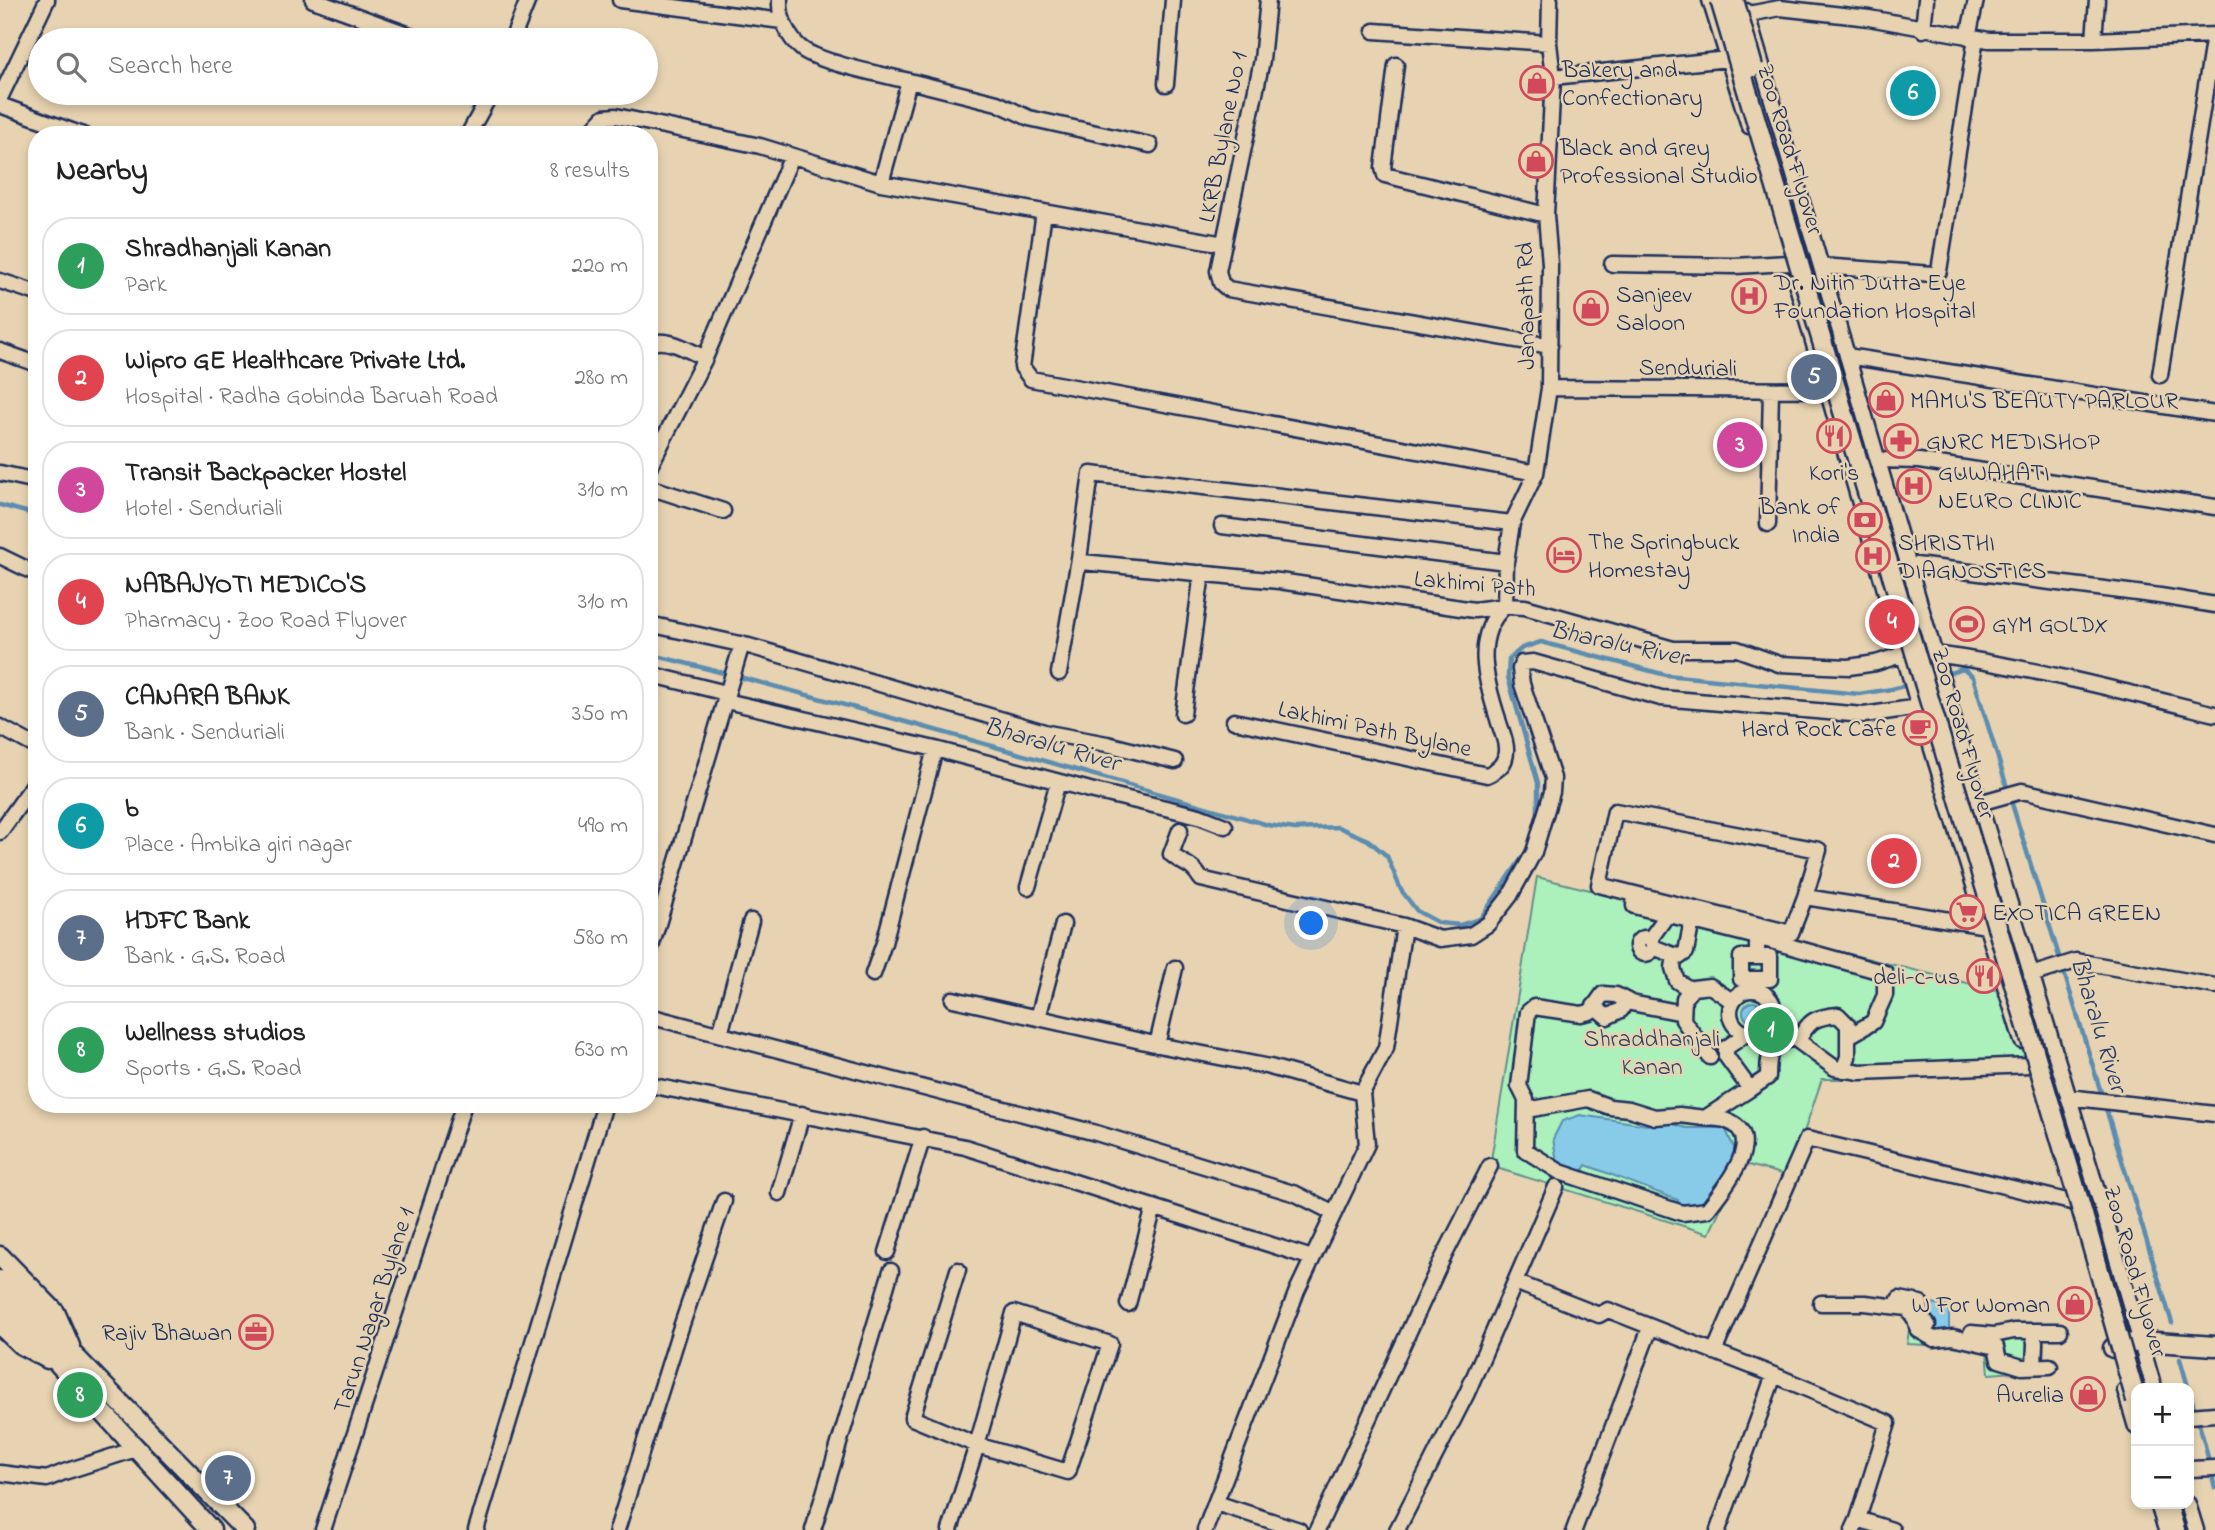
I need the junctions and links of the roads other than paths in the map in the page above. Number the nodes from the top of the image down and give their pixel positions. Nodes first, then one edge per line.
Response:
1 (47, 0) edge
2 (313, 0) edge
3 (528, 0) edge
4 (620, 0) edge
5 (780, 0) edge
6 (1173, 0) edge
7 (1268, 0) edge
8 (1550, 0) edge
9 (1710, 0) edge
10 (1720, 0) edge
11 (1734, 0) edge
12 (1926, 0) edge
13 (1976, 0) edge
14 (2097, 0) edge
15 (1745, 7) edge
16 (1716, 21) junction
17 (782, 22) junction
18 (34, 28) edge
19 (391, 28) edge
20 (517, 28) edge
21 (1374, 30) dead end
22 (1923, 30) junction
23 (2215, 35) edge
24 (1972, 38) junction
25 (28, 40) edge
26 (2094, 40) junction
27 (1549, 43) junction
28 (1728, 59) junction
29 (1396, 65) dead end
30 (1553, 77) junction
31 (909, 81) junction
32 (1166, 84) dead end
33 (0, 98) edge
34 (0, 105) edge
35 (484, 105) edge
36 (58, 126) edge
37 (473, 126) edge
38 (596, 126) edge
39 (1150, 145) dead end
40 (792, 156) junction
41 (881, 183) junction
42 (1044, 212) junction
43 (1546, 215) junction
44 (1224, 244) junction
45 (1790, 262) junction
46 (1612, 264) dead end
47 (1821, 266) junction
48 (0, 281) edge
49 (28, 290) edge
50 (658, 341) edge
51 (1550, 346) junction
52 (0, 351) edge
53 (1847, 356) junction
54 (705, 358) junction
55 (28, 361) edge
56 (2160, 375) dead end
57 (1549, 388) junction
58 (1771, 390) junction
59 (1827, 390) junction
60 (2215, 414) edge
61 (658, 450) edge
62 (1878, 460) junction
63 (0, 473) edge
64 (1536, 473) junction
65 (28, 479) edge
66 (658, 490) edge
67 (2215, 507) edge
68 (723, 511) dead end
69 (1512, 523) junction
70 (1768, 524) dead end
71 (1222, 526) dead end
72 (0, 556) edge
73 (1079, 559) junction
74 (1506, 562) junction
75 (1908, 564) junction
76 (28, 570) edge
77 (1202, 573) junction
78 (2215, 605) edge
79 (1505, 606) junction
80 (658, 626) edge
81 (742, 644) junction
82 (1936, 658) junction
83 (1906, 660) junction
84 (1059, 673) dead end
85 (658, 676) edge
86 (726, 701) junction
87 (1918, 704) junction
88 (2215, 713) edge
89 (1183, 714) dead end
90 (1234, 721) dead end
91 (0, 727) edge
92 (28, 742) edge
93 (935, 749) junction
94 (1175, 761) dead end
95 (1058, 782) junction
96 (28, 793) edge
97 (1979, 803) junction
98 (1225, 826) dead end
99 (1180, 830) dead end
100 (0, 832) edge
101 (2215, 835) edge
102 (1028, 887) dead end
103 (1635, 894) junction
104 (1805, 897) junction
105 (1668, 915) junction
106 (1692, 920) junction
107 (751, 921) dead end
108 (658, 924) edge
109 (1063, 924) dead end
110 (1404, 926) junction
111 (1987, 926) junction
112 (1757, 937) junction
113 (1675, 955) junction
114 (1175, 968) dead end
115 (873, 974) dead end
116 (2031, 975) junction
117 (1757, 985) junction
118 (2215, 986) edge
119 (1691, 990) junction
120 (953, 999) dead end
121 (1732, 1001) junction
122 (1683, 1013) junction
123 (658, 1018) edge
124 (1038, 1018) junction
125 (1771, 1024) junction
126 (720, 1034) junction
127 (1746, 1034) junction
128 (1849, 1036) junction
129 (1796, 1039) junction
130 (1157, 1045) junction
131 (1720, 1052) junction
132 (2029, 1065) junction
133 (1843, 1070) junction
134 (658, 1087) edge
135 (1749, 1088) junction
136 (1362, 1093) junction
137 (2068, 1097) junction
138 (1527, 1110) junction
139 (461, 1113) edge
140 (602, 1113) edge
141 (802, 1114) junction
142 (2215, 1114) edge
143 (1704, 1118) junction
144 (923, 1137) junction
145 (1490, 1166) dead end
146 (1556, 1187) dead end
147 (779, 1193) dead end
148 (724, 1201) dead end
149 (2071, 1202) junction
150 (1154, 1207) junction
151 (1334, 1213) junction
152 (887, 1252) dead end
153 (0, 1256) edge
154 (1312, 1258) junction
155 (958, 1270) dead end
156 (891, 1271) dead end
157 (0, 1280) edge
158 (1515, 1282) junction
159 (0, 1302) edge
160 (1128, 1304) dead end
161 (0, 1325) edge
162 (1650, 1328) junction
163 (38, 1329) junction
164 (2032, 1331) junction
165 (2060, 1331) dead end
166 (2141, 1341) junction
167 (2215, 1346) edge
168 (2113, 1348) junction
169 (1714, 1352) junction
170 (67, 1361) junction
171 (2034, 1366) junction
172 (2050, 1366) dead end
173 (1774, 1375) junction
174 (2131, 1383) edge
175 (2143, 1383) edge
176 (2153, 1383) edge
177 (2131, 1410) edge
178 (2215, 1414) edge
179 (2194, 1416) edge
180 (977, 1445) junction
181 (136, 1449) junction
182 (2215, 1468) edge
183 (2194, 1469) edge
184 (0, 1473) edge
185 (1216, 1503) junction
186 (2159, 1509) edge
187 (2169, 1509) edge
188 (2179, 1509) edge
189 (2190, 1509) edge
190 (1855, 1524) edge
191 (952, 1529) edge
192 (211, 1530) edge
193 (245, 1530) edge
194 (323, 1530) edge
195 (476, 1530) edge
196 (617, 1530) edge
197 (813, 1530) edge
198 (1205, 1530) edge
199 (1299, 1530) edge
200 (1317, 1530) edge
201 (1397, 1530) edge
202 (1574, 1530) edge
203 (1718, 1530) edge
204 (1892, 1530) edge
205 (2165, 1530) edge
206 (2175, 1530) edge
207 (2185, 1530) edge
208 (2196, 1530) edge

1 - 18 street
2 - 19 street
3 - 20 street
4 - 17 street
5 - 17 street
6 - 32 street
7 - 44 street, LKRB Bylane No 1
8 - 27 street, Janapath Rd
9 - 16 street
10 - 174 main road, Zoo Road Flyover, bridge
11 - 175 main road, Zoo Road Flyover, bridge
12 - 22 street
13 - 24 street
14 - 26 street
15 - 16 street
15 - 22 street
15 - 47 street
16 - 28 street
17 - 31 street
21 - 27 street
22 - 24 street
23 - 26 street
23 - 56 street
24 - 26 street
24 - 47 street
25 - 33 street
27 - 30 street, Janapath Rd
28 - 30 street
28 - 45 street
29 - 43 street
30 - 43 street, Janapath Rd
31 - 39 street
31 - 41 street
34 - 36 street
35 - 37 street
38 - 40 street
40 - 41 street
40 - 54 street
41 - 42 street
42 - 44 street
42 - 64 street
43 - 51 street, Janapath Rd
44 - 51 street, LKRB Bylane No 1
45 - 46 street
45 - 59 street
47 - 53 street
48 - 49 street
50 - 54 street
51 - 57 street, Janapath Rd
52 - 55 street
53 - 60 street
53 - 62 street
54 - 61 street
57 - 58 street, Senduriali
57 - 64 street, Janapath Rd
58 - 59 street, Senduriali
58 - 70 street
59 - 83 street
62 - 67 street
62 - 75 street
63 - 65 street
64 - 69 street, Janapath Rd
66 - 68 street
69 - 73 street
69 - 74 street, Janapath Rd
71 - 74 street
72 - 76 street
73 - 77 street, Lakhimi Path
73 - 84 street
74 - 79 street, Janapath Rd
75 - 78 street
75 - 82 street
77 - 79 street, Lakhimi Path
77 - 89 street
79 - 83 street, Lakhimi Path
79 - 90 street, Lakhimi Path Bylane
80 - 81 street
81 - 86 street
81 - 94 street
82 - 88 street
82 - 97 street
83 - 87 street
85 - 86 street
86 - 93 street
86 - 108 street
87 - 110 street
87 - 111 street
91 - 92 street
93 - 95 street
93 - 115 street
95 - 98 street
95 - 102 street
96 - 100 street
97 - 101 street
97 - 116 street
99 - 110 street
103 - 104 street
103 - 104 street
103 - 105 street
104 - 111 street
105 - 106 street
105 - 113 street
106 - 112 street
106 - 113 street
107 - 126 street
109 - 124 street
110 - 136 street
111 - 132 street
112 - 117 street
112 - 128 street
113 - 119 street
114 - 130 street
116 - 118 street
116 - 137 street
117 - 121 street
117 - 125 street
119 - 121 street
119 - 122 street
120 - 124 street
121 - 127 street
122 - 131 street
122 - 138 street
123 - 126 street
124 - 130 street
125 - 127 street
125 - 129 street
126 - 151 street
127 - 131 street
128 - 129 street
128 - 133 street
129 - 133 street
129 - 135 street
130 - 136 street
131 - 135 street
132 - 133 street
132 - 149 street
134 - 141 street
135 - 143 street
136 - 151 street
137 - 142 street
137 - 166 street
138 - 143 street
138 - 143 street
139 - 194 street, Tarun Nagar Bylane 1
140 - 195 street
141 - 144 street
141 - 147 street
144 - 150 street
144 - 152 street
145 - 200 street
146 - 158 street
148 - 196 street
149 - 168 street
149 - 169 street
150 - 154 street
150 - 160 street
151 - 154 street
153 - 170 main road
154 - 185 street
155 - 180 street
156 - 197 street
157 - 163 main road
158 - 162 street
158 - 201 street
159 - 163 main road
161 - 170 main road
162 - 169 street
162 - 202 street
163 - 170 main road
164 - 165 street
164 - 171 street
164 - 171 street
166 - 167 main road
166 - 168 main road
166 - 176 street
168 - 177 street
169 - 173 street
170 - 181 main road
170 - 193 main road
171 - 172 street
173 - 190 street
173 - 203 street
178 - 179 street
180 - 180 street
180 - 191 street
181 - 184 street
181 - 192 main road
182 - 183 street
185 - 198 street
185 - 199 street
186 - 205 street
187 - 206 main road
188 - 207 main road
189 - 208 street
190 - 204 street

